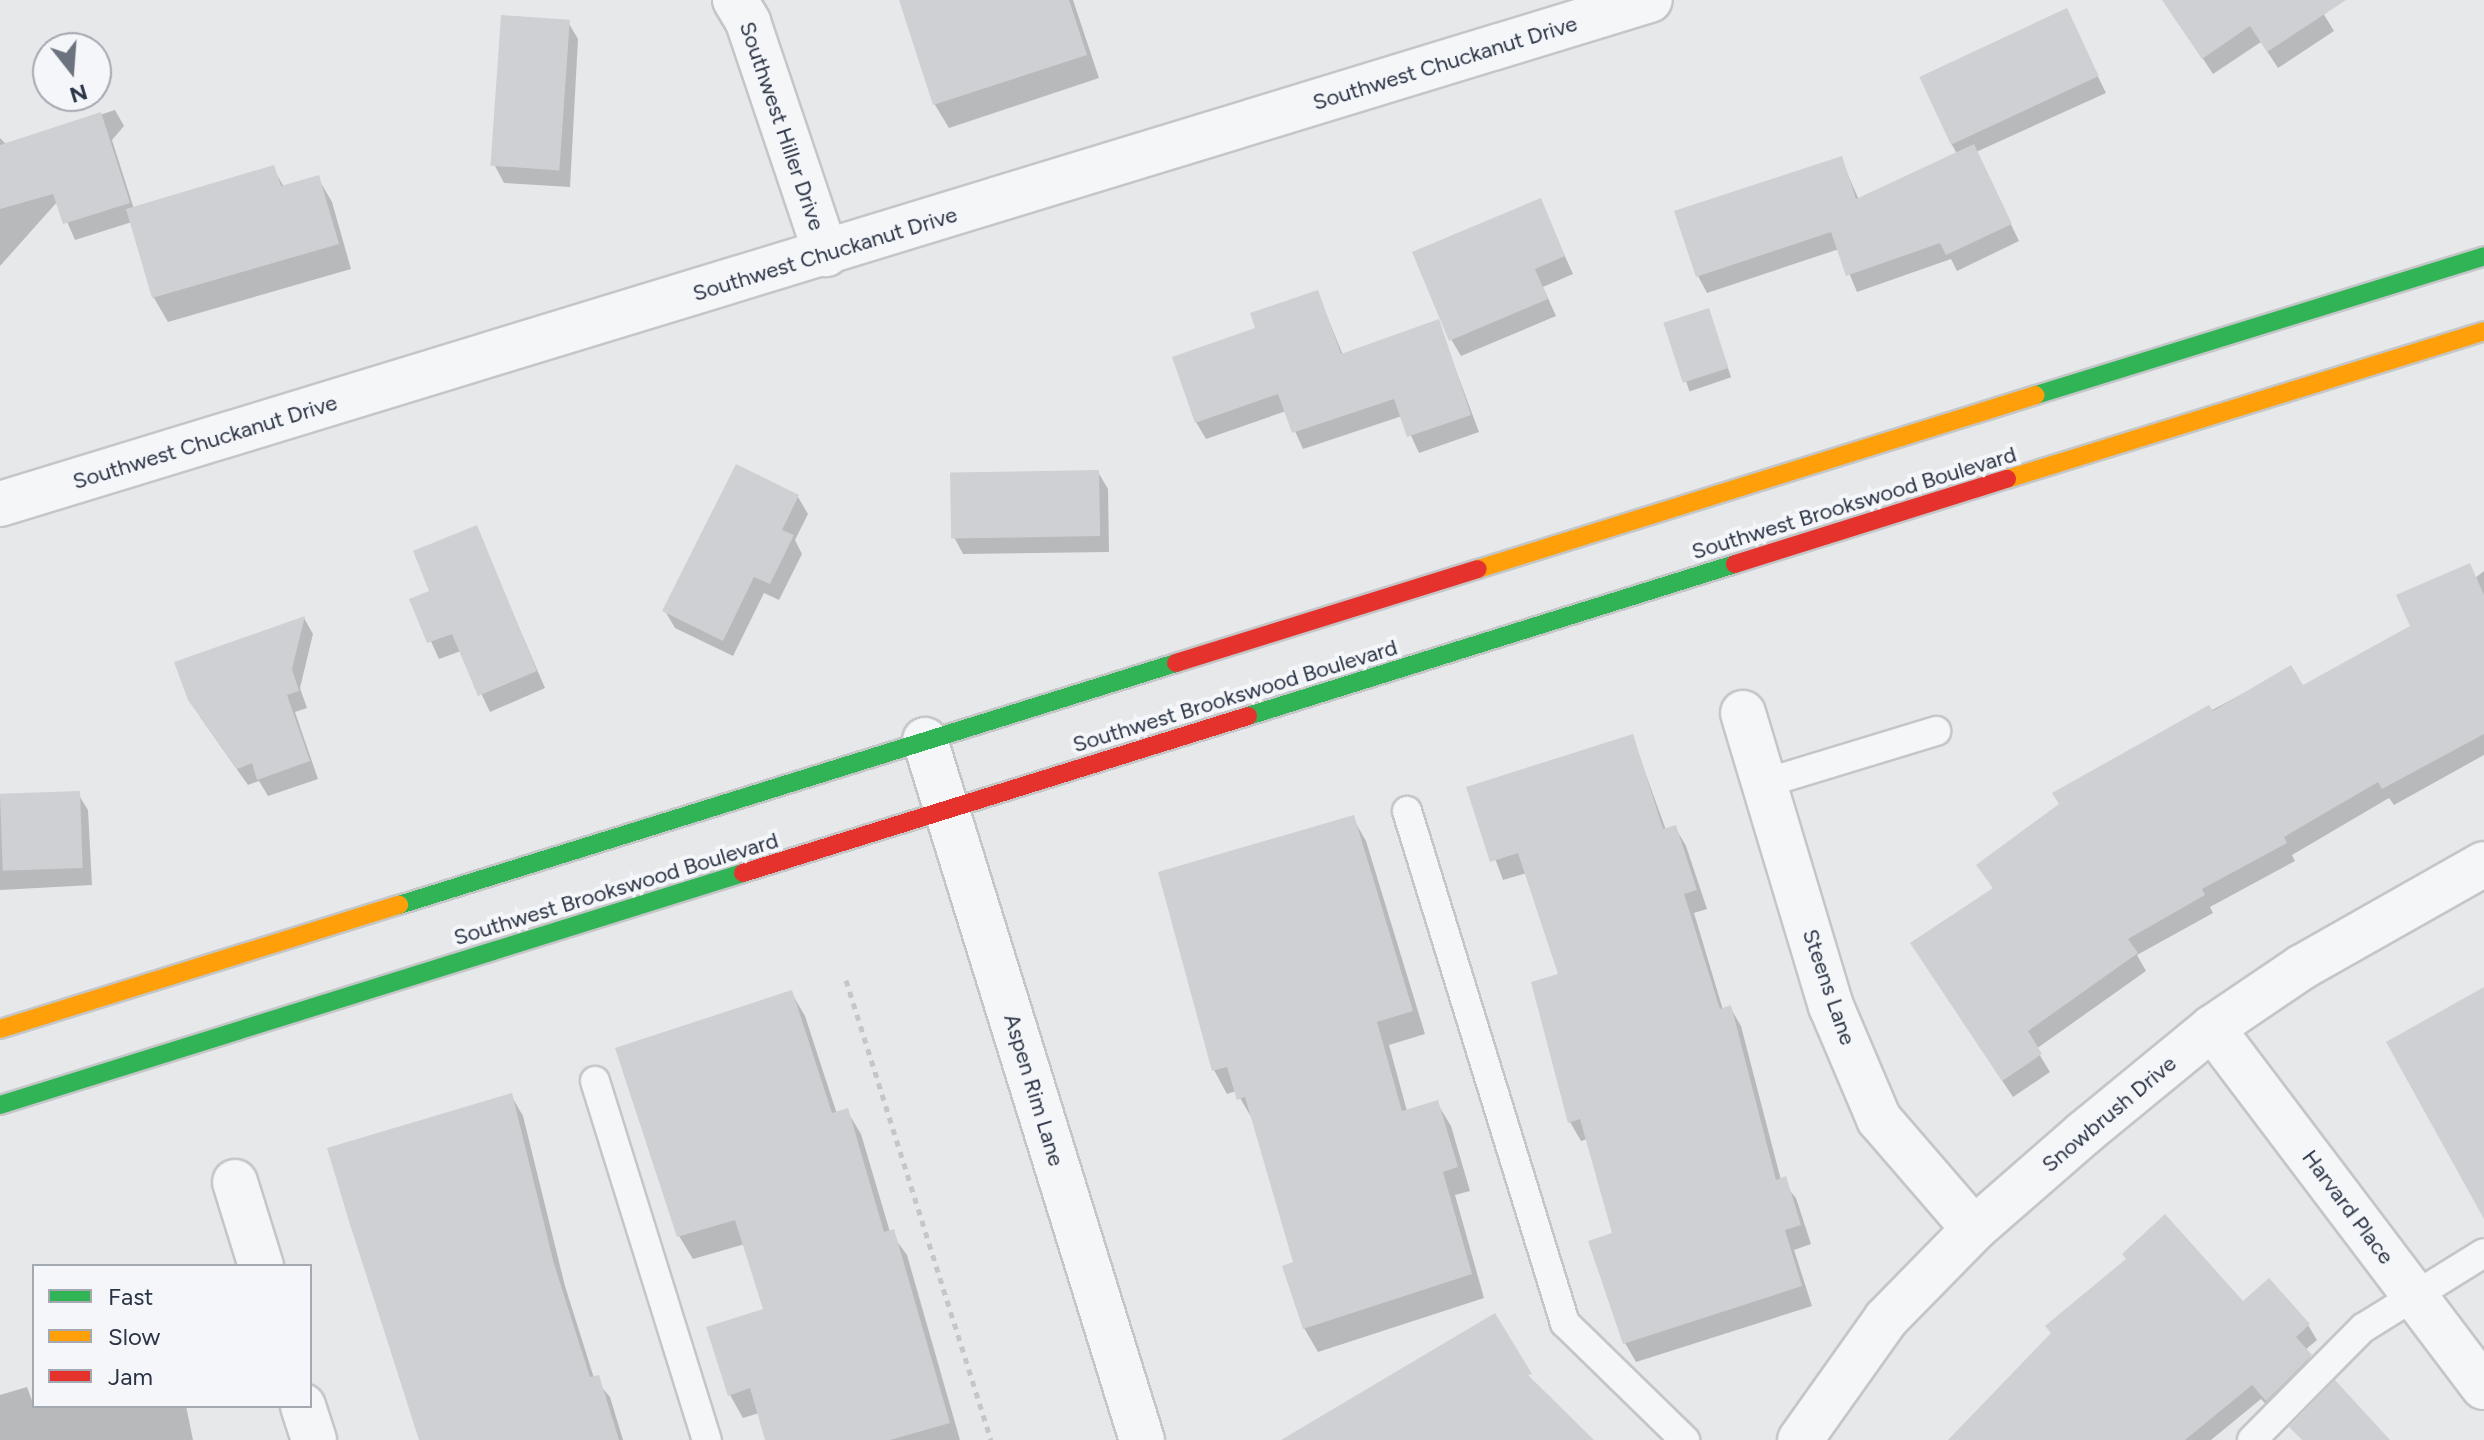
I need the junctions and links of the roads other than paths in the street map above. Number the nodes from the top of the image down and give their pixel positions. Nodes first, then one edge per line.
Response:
1 (735, 0) edge
2 (1650, 0) edge
3 (826, 254) junction
4 (2484, 256) edge
5 (2484, 331) edge
6 (0, 504) edge
7 (1743, 713) dead end
8 (1936, 731) dead end
9 (925, 740) junction
10 (1765, 783) junction
11 (947, 811) junction
12 (1407, 811) dead end
13 (2484, 864) edge
14 (2212, 1028) junction
15 (0, 1029) edge
16 (595, 1081) dead end
17 (0, 1105) edge
18 (235, 1182) dead end
19 (1974, 1229) junction
20 (2484, 1253) edge
21 (260, 1264) edge
22 (2413, 1295) junction
23 (2484, 1387) edge
24 (304, 1408) edge
25 (314, 1440) edge
26 (707, 1440) edge
27 (1142, 1440) edge
28 (1685, 1440) edge
29 (1800, 1440) edge
30 (2252, 1440) edge

1 - 3 street, Southwest Hiller Drive
2 - 3 street, Southwest Chuckanut Drive
3 - 6 street, Southwest Chuckanut Drive
4 - 9 main road
5 - 11 main road, Southwest Brookswood Boulevard
7 - 10 street, Steens Lane
8 - 10 lane
9 - 11 street, Aspen Rim Lane
9 - 15 main road
10 - 19 street, Steens Lane
11 - 17 main road, Southwest Brookswood Boulevard
11 - 27 street, Aspen Rim Lane
12 - 28 lane
13 - 14 street, Snowbrush Drive
14 - 19 street, Snowbrush Drive
14 - 22 street, Harvard Place
16 - 26 lane
18 - 21 street
19 - 29 street, Snowbrush Drive
20 - 22 lane
22 - 23 street, Harvard Place
22 - 30 lane
24 - 25 street

